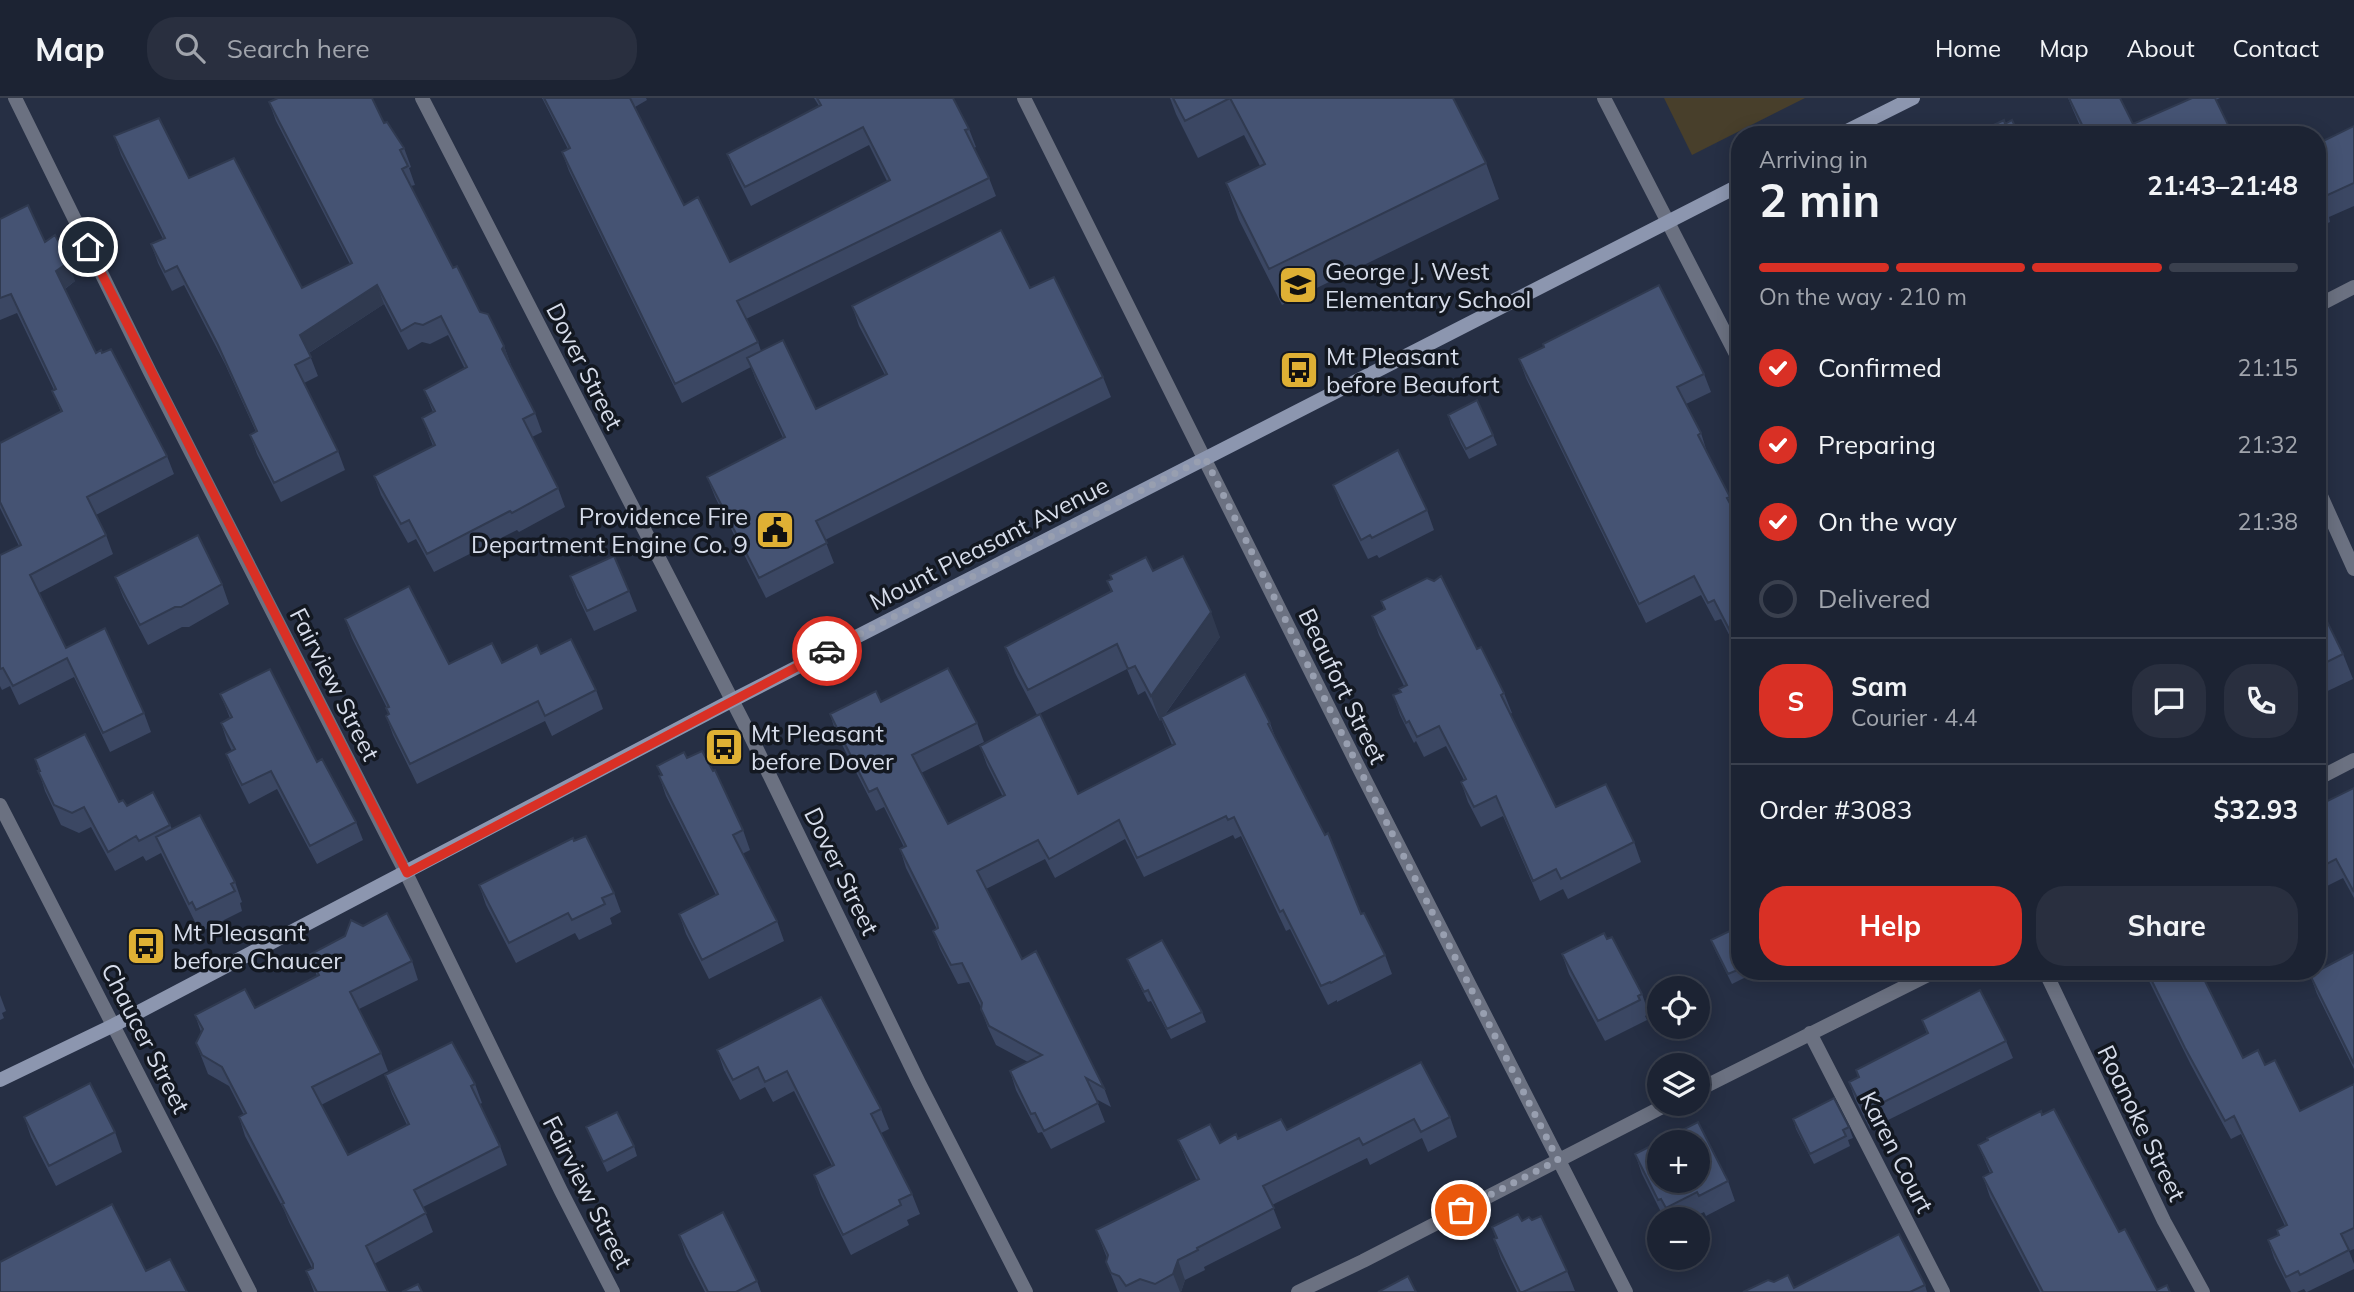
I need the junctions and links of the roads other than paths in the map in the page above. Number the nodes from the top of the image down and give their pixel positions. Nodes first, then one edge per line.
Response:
1 (15, 98) edge
2 (422, 98) edge
3 (1024, 98) edge
4 (1604, 98) edge
5 (1913, 98) edge
6 (1857, 126) edge
7 (1731, 189) edge
8 (1668, 220) junction
9 (2354, 287) edge
10 (2326, 301) edge
11 (1731, 344) edge
12 (1205, 458) junction
13 (2326, 507) edge
14 (2354, 569) edge
15 (731, 701) junction
16 (2354, 760) edge
17 (2326, 774) edge
18 (0, 805) edge
19 (407, 873) junction
20 (1918, 980) edge
21 (2049, 980) edge
22 (114, 1025) junction
23 (1810, 1033) junction
24 (0, 1080) edge
25 (1710, 1084) edge
26 (1647, 1115) edge
27 (1558, 1160) junction
28 (250, 1292) edge
29 (613, 1292) edge
30 (1027, 1292) edge
31 (1298, 1292) edge
32 (1626, 1292) edge
33 (1943, 1292) edge
34 (2203, 1292) edge

1 - 19 street, Fairview Street
2 - 15 street, Dover Street
3 - 12 street, Beaufort Street
4 - 8 street
5 - 6 main road
7 - 8 main road, Mount Pleasant Avenue
8 - 11 street
8 - 12 main road, Mount Pleasant Avenue
9 - 10 street
12 - 15 main road, Mount Pleasant Avenue
12 - 27 street, Beaufort Street
13 - 14 street
15 - 19 main road, Mount Pleasant Avenue
15 - 30 street, Dover Street
16 - 17 street
18 - 22 street, Chaucer Street
19 - 22 main road, Mount Pleasant Avenue
19 - 29 street, Fairview Street
20 - 23 street
21 - 34 street, Roanoke Street
22 - 24 main road, Mount Pleasant Avenue
22 - 28 street, Chaucer Street
23 - 25 street
23 - 33 street, Karen Court
26 - 27 street
27 - 31 street
27 - 32 street, Beaufort Street

